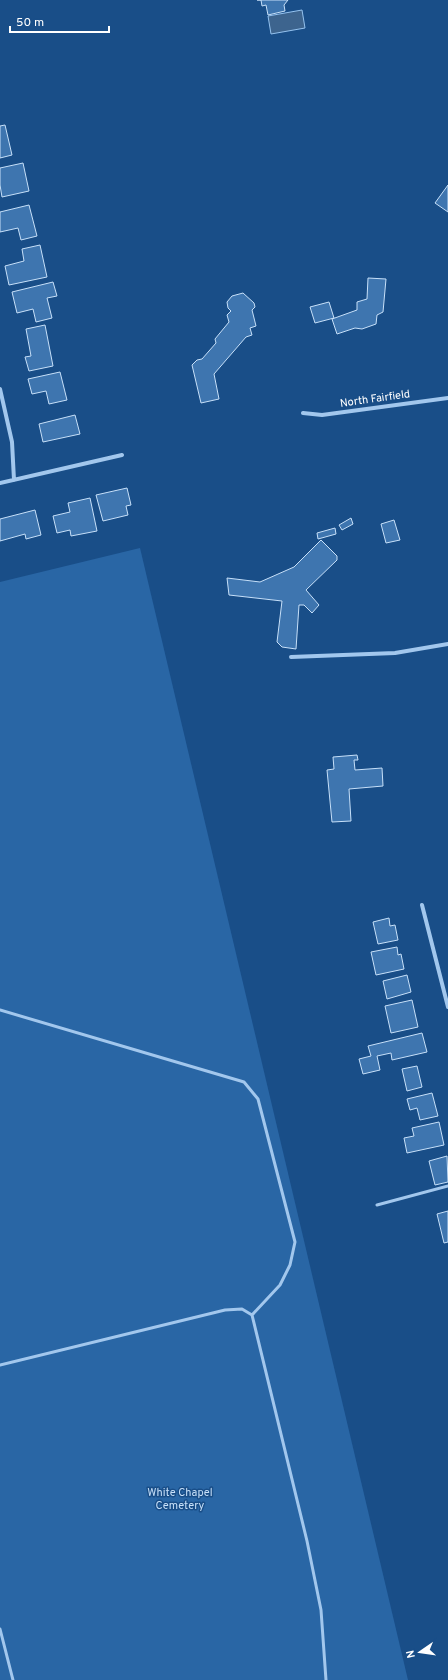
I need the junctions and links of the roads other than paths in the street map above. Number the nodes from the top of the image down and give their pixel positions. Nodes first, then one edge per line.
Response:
1 (0, 389) edge
2 (448, 398) edge
3 (303, 413) dead end
4 (122, 455) dead end
5 (14, 480) junction
6 (0, 483) edge
7 (448, 644) edge
8 (291, 657) dead end
9 (422, 905) dead end
10 (446, 993) edge
11 (448, 1007) edge
12 (0, 1010) edge
13 (448, 1186) edge
14 (377, 1205) dead end
15 (252, 1315) junction
16 (0, 1365) edge
17 (0, 1629) edge
18 (12, 1680) edge
19 (326, 1680) edge

1 - 5 street
2 - 3 street, North Fairfield
4 - 5 street
5 - 6 street
7 - 8 street
9 - 10 street
10 - 11 street
12 - 15 lane
13 - 14 lane
15 - 16 lane
15 - 19 lane
17 - 18 lane

